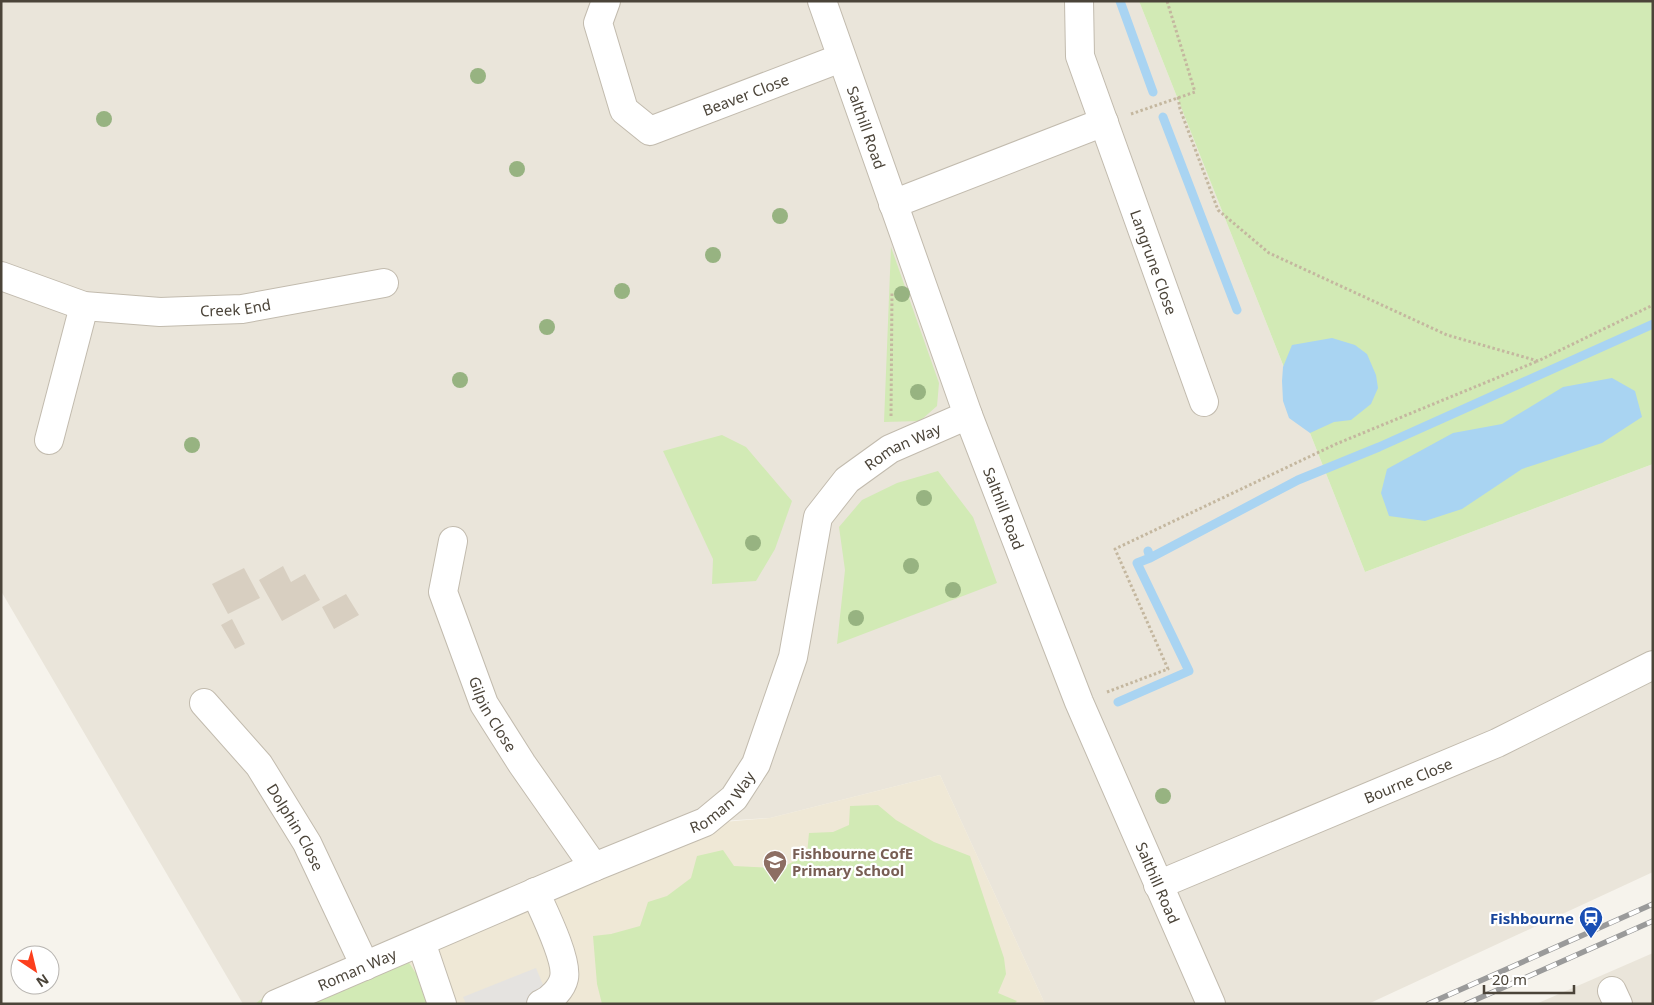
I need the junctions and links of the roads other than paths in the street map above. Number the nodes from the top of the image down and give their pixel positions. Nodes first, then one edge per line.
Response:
1 (606, 1) edge
2 (822, 1) edge
3 (1079, 1) edge
4 (842, 58) junction
5 (1104, 122) junction
6 (893, 204) junction
7 (1, 276) edge
8 (384, 283) dead end
9 (84, 306) junction
10 (1204, 402) dead end
11 (968, 415) junction
12 (49, 440) dead end
13 (453, 541) dead end
14 (1653, 665) edge
15 (204, 703) dead end
16 (594, 867) junction
17 (1158, 885) junction
18 (535, 892) junction
19 (421, 942) junction
20 (365, 966) junction
21 (276, 1004) edge
22 (442, 1004) edge
23 (541, 1004) edge
24 (1211, 1004) edge

1 - 4 street, Beaver Close
2 - 4 street, Salthill Road
3 - 5 street, Langrune Close
4 - 6 street, Salthill Road
5 - 6 street
5 - 10 street, Langrune Close
6 - 11 street, Salthill Road
7 - 9 street, Creek End
8 - 9 street, Creek End
9 - 12 street
11 - 16 street, Roman Way
11 - 17 street, Salthill Road
13 - 16 street, Gilpin Close
14 - 17 street, Bourne Close
15 - 20 street, Dolphin Close
16 - 18 street, Roman Way
17 - 24 street, Salthill Road
18 - 19 street, Roman Way
18 - 23 street
19 - 20 street, Roman Way
19 - 22 street
20 - 21 street, Roman Way

